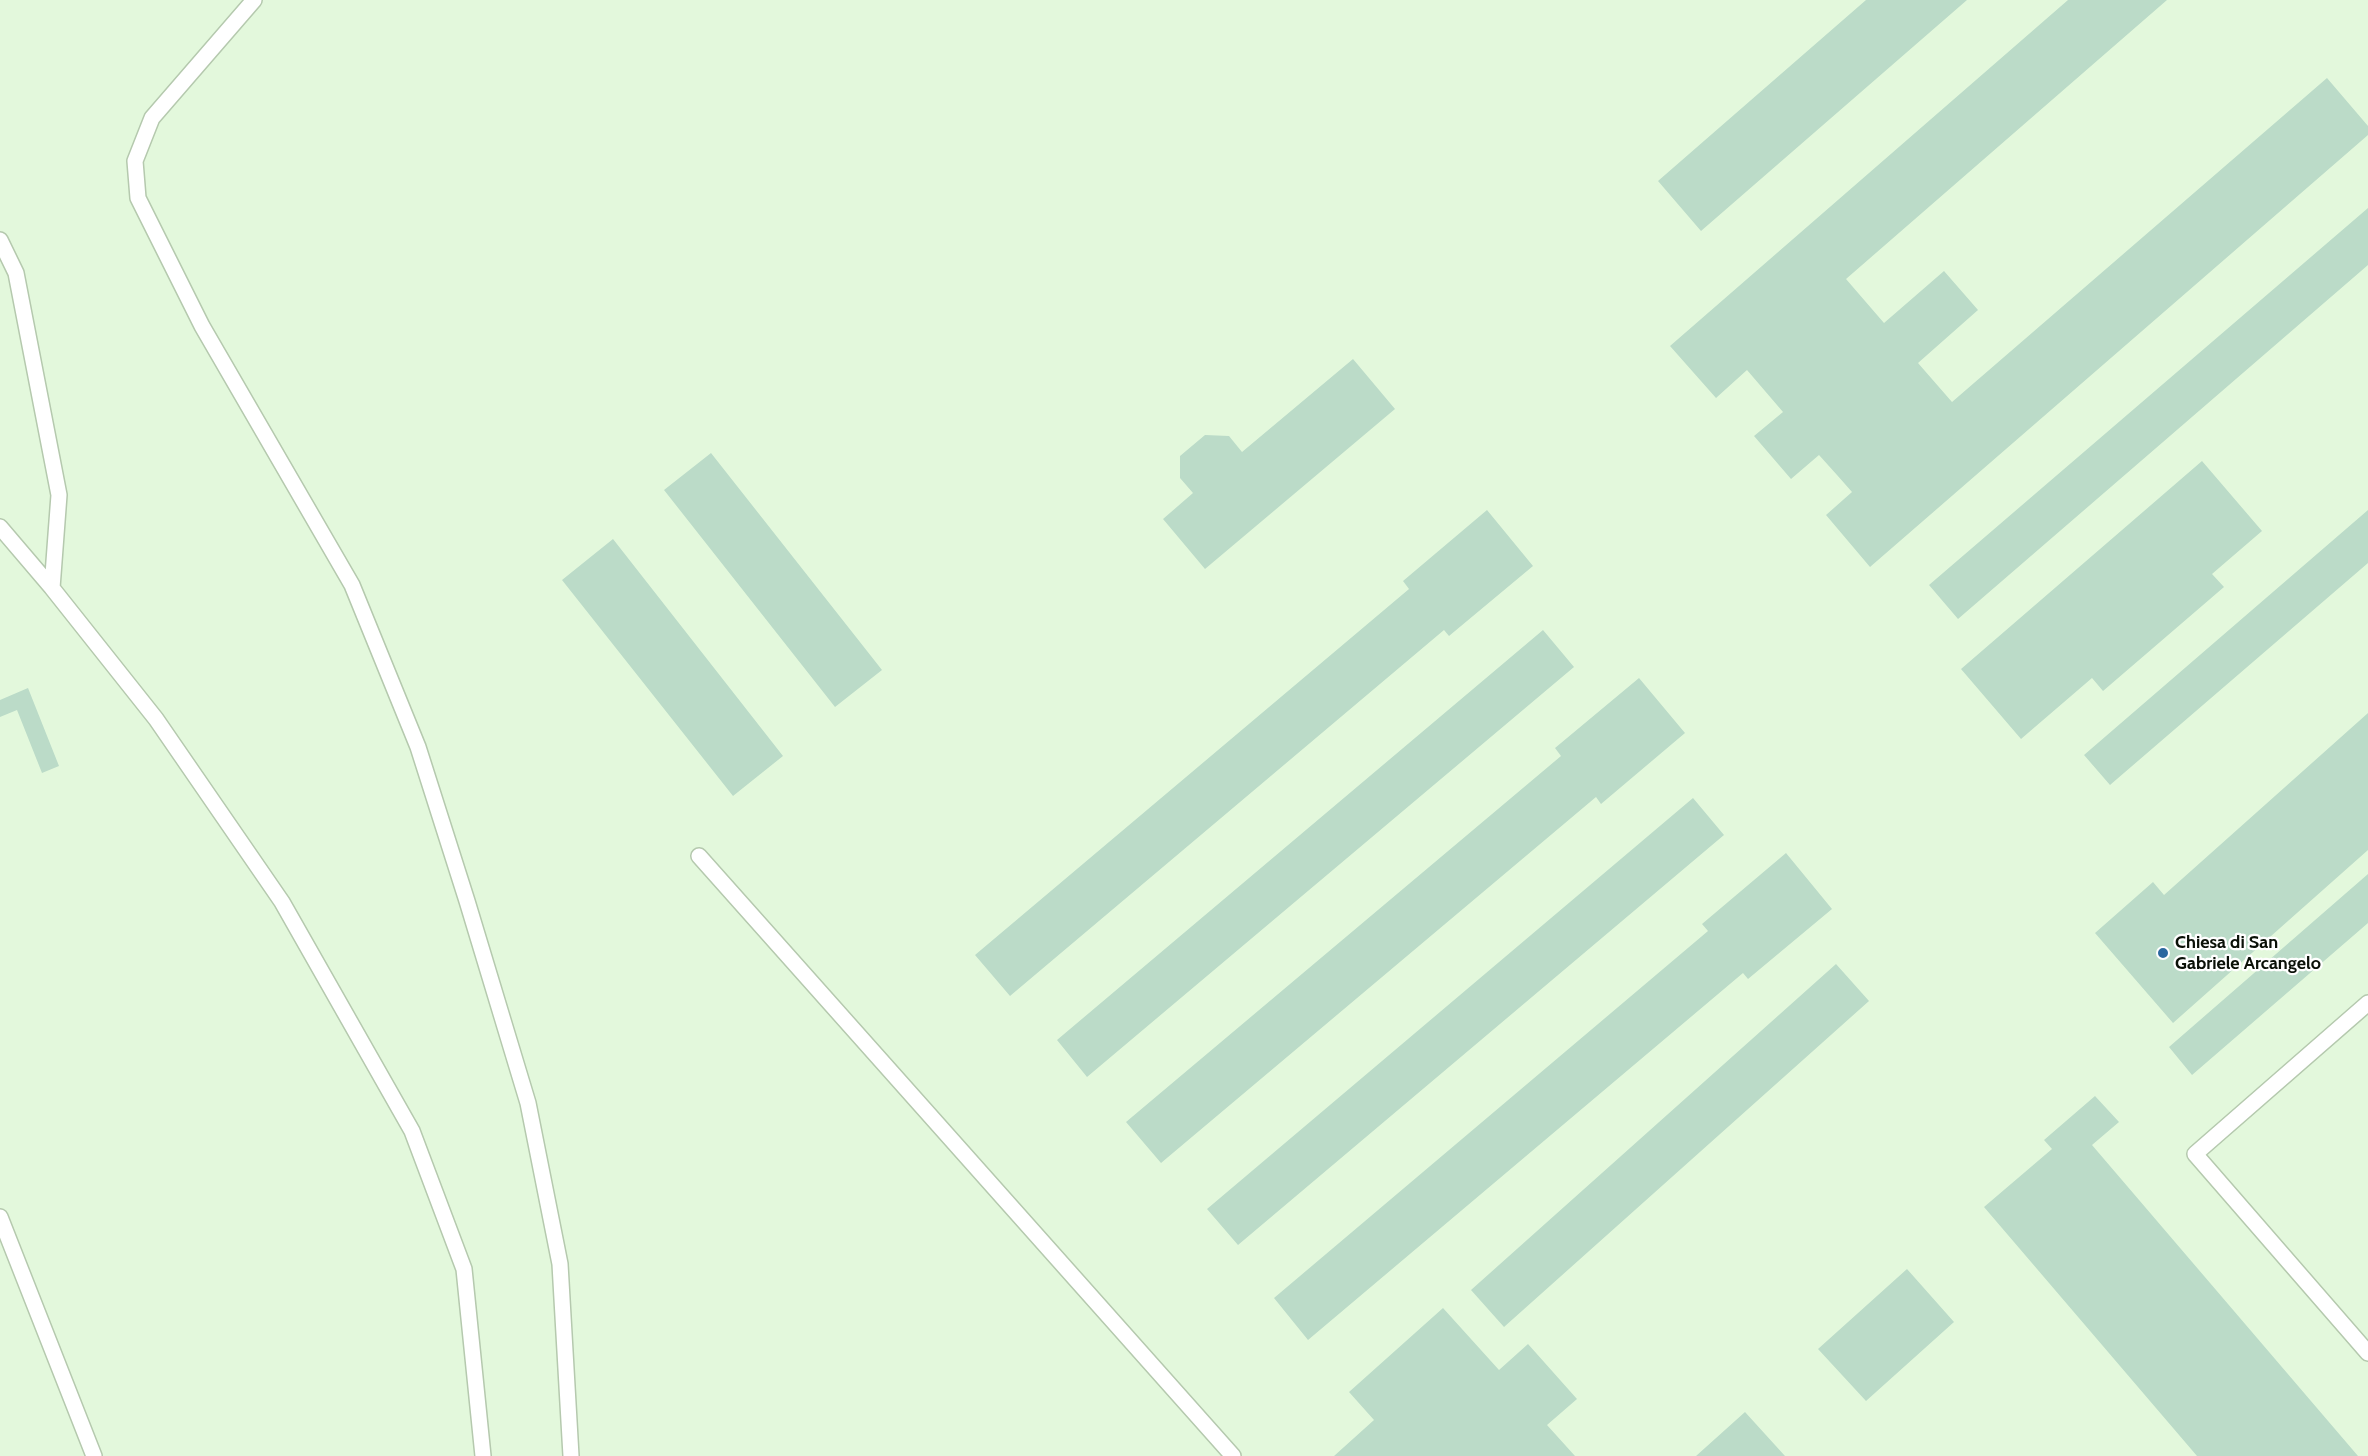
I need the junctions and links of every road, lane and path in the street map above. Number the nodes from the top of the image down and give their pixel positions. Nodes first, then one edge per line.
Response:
1 (254, 0) edge
2 (0, 240) edge
3 (0, 527) edge
4 (52, 588) junction
5 (699, 856) dead end
6 (2368, 1003) edge
7 (0, 1217) edge
8 (2368, 1353) edge
9 (94, 1456) edge
10 (483, 1456) edge
11 (571, 1456) edge
12 (1233, 1456) edge

1 - 11 lane
2 - 4 lane
3 - 4 lane
4 - 10 lane
5 - 12 lane
6 - 8 lane
7 - 9 lane

